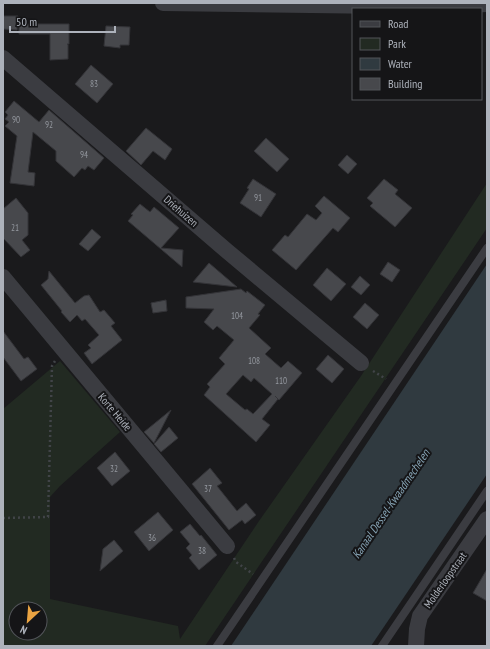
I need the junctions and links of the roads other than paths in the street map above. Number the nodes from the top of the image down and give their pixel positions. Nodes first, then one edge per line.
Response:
1 (163, 3) edge
2 (402, 4) edge
3 (487, 4) edge
4 (3, 58) edge
5 (487, 248) edge
6 (3, 277) edge
7 (361, 363) road end
8 (487, 491) edge
9 (487, 519) edge
10 (226, 546) road end
11 (217, 646) edge
12 (382, 646) edge
13 (416, 646) edge

1 - 2 street
2 - 3 street
4 - 7 street, Driehuizen
5 - 11 lane
6 - 10 street, Korte Heide
8 - 12 lane
9 - 13 street, Molderloopstraat

